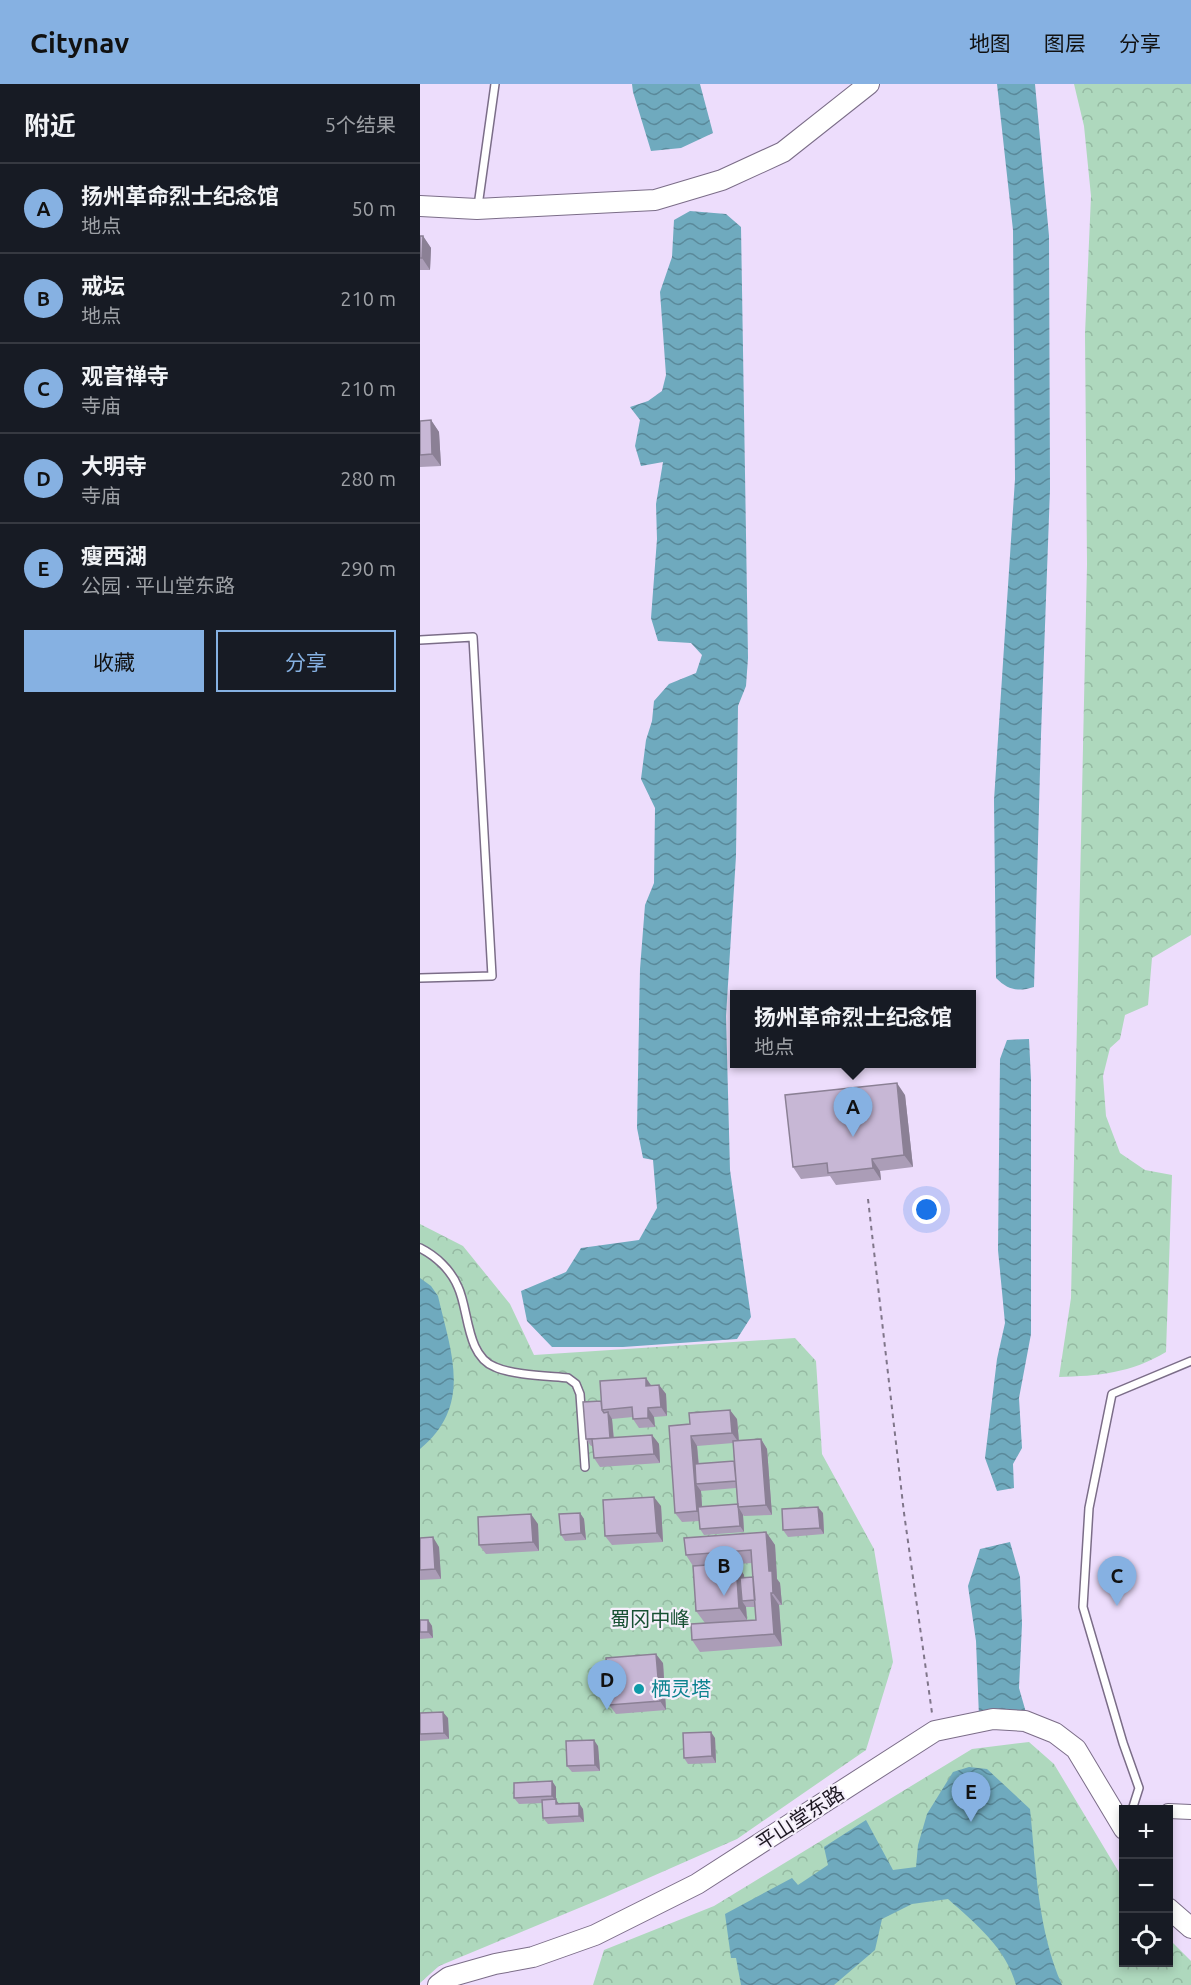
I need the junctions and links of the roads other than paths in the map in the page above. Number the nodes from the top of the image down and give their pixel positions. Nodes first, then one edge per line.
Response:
1 (495, 84) edge
2 (869, 84) edge
3 (420, 206) edge
4 (477, 209) junction
5 (420, 640) edge
6 (420, 978) edge
7 (420, 1248) edge
8 (1191, 1361) edge
9 (585, 1467) dead end
10 (1133, 1805) edge
11 (1173, 1811) edge
12 (1191, 1812) edge
13 (1119, 1821) edge
14 (1173, 1912) edge
15 (1191, 1928) edge
16 (438, 1985) edge

1 - 4 lane
2 - 4 street
3 - 4 street
5 - 6 lane
7 - 9 lane
8 - 10 lane
11 - 12 street
13 - 16 street, 平山堂东路
14 - 15 street

